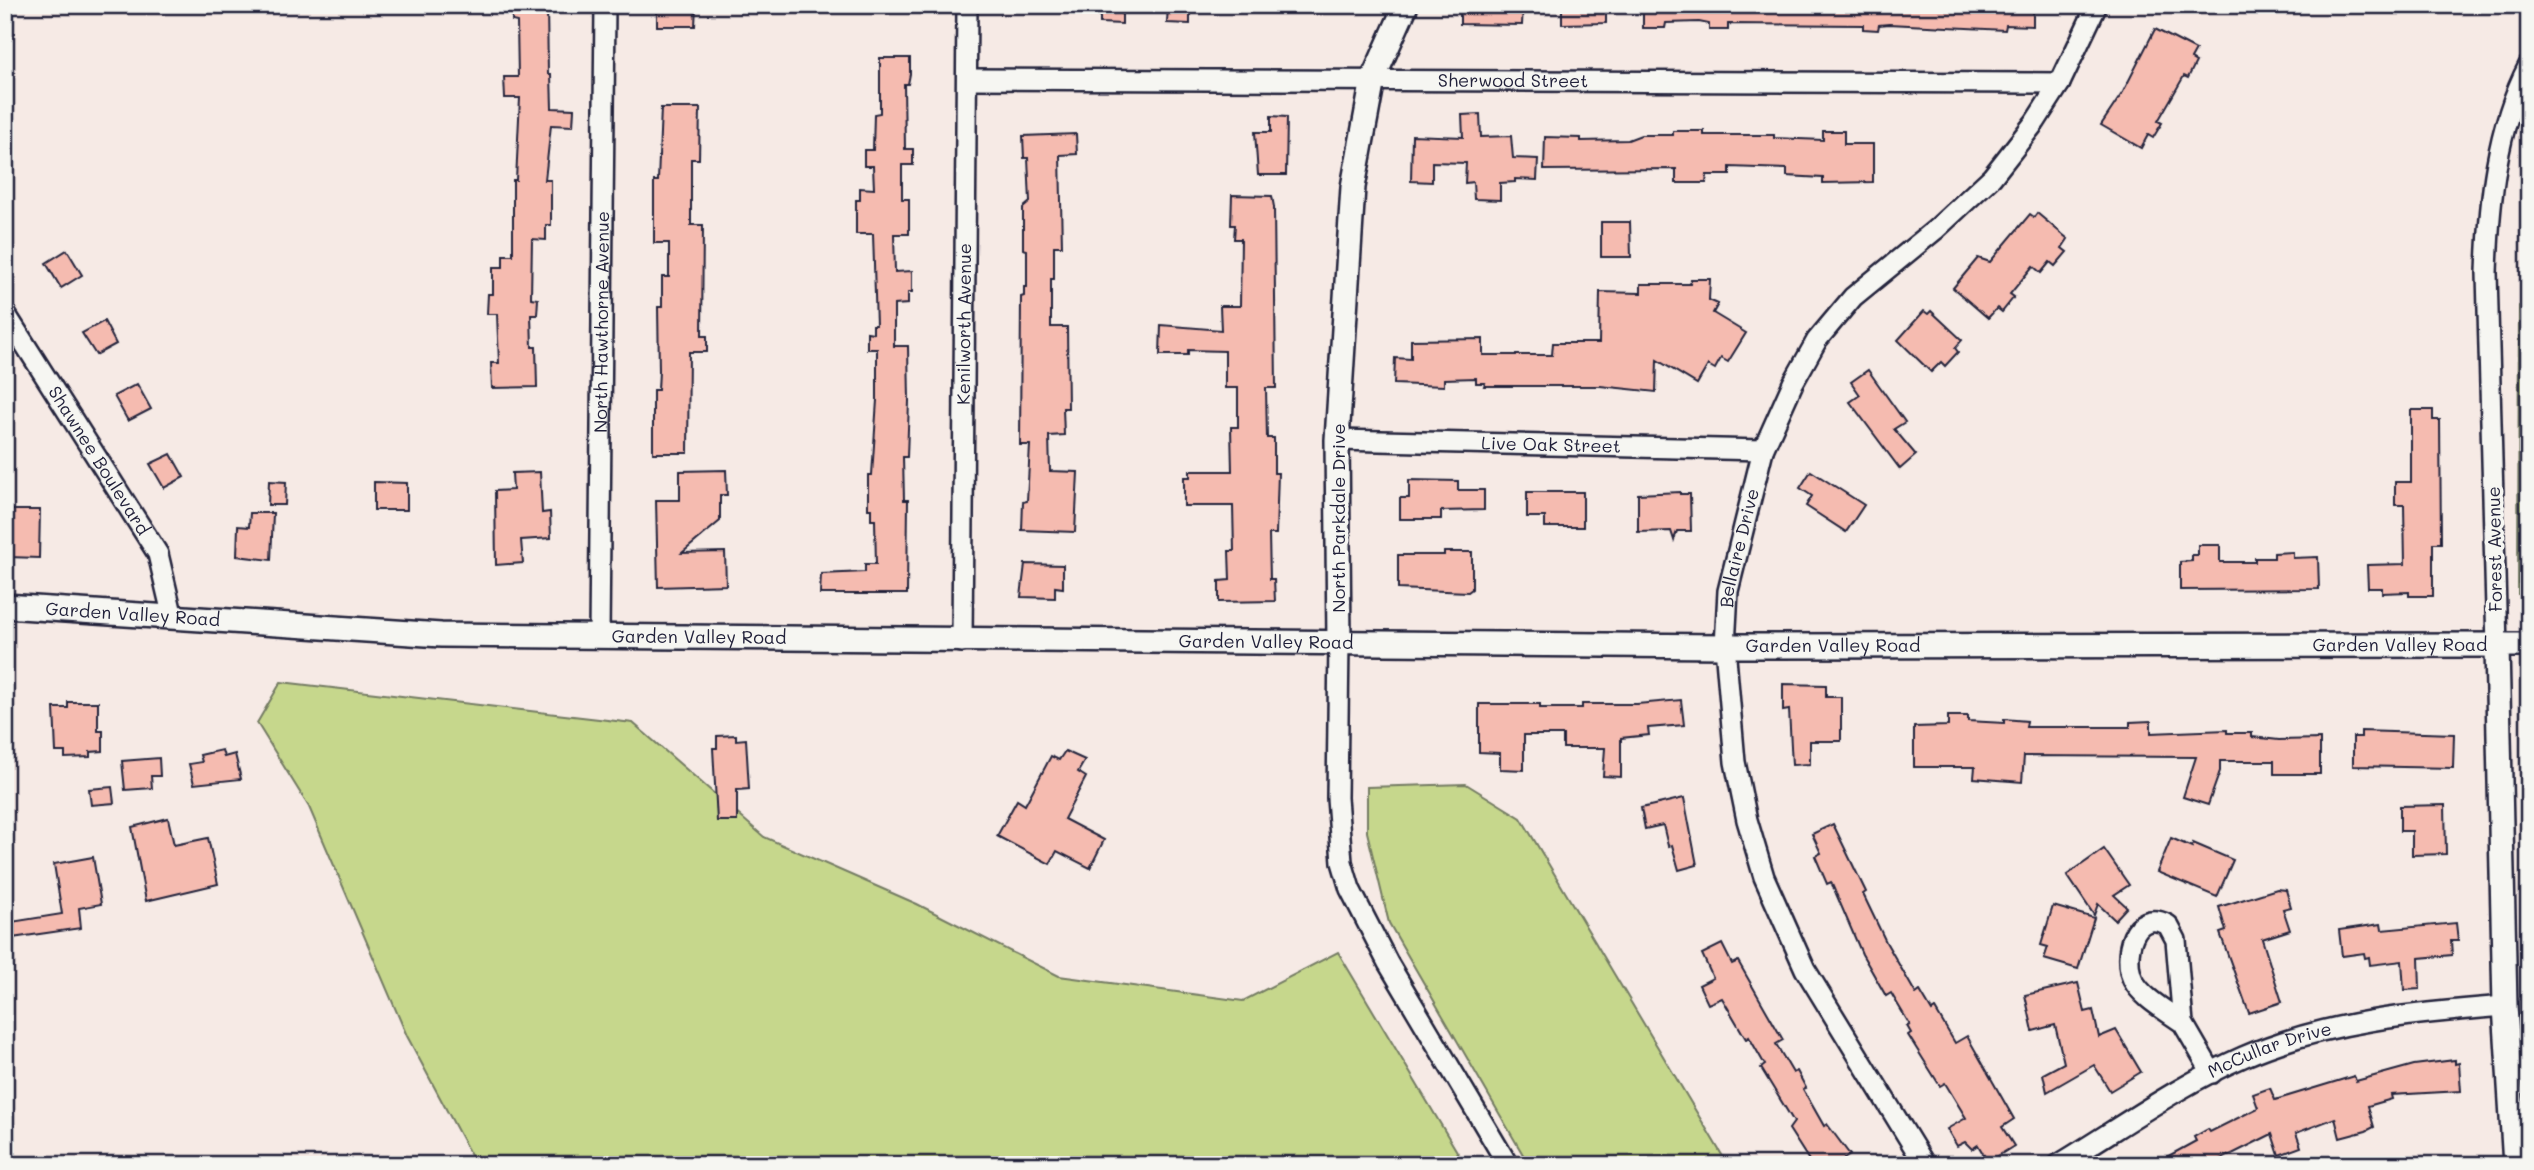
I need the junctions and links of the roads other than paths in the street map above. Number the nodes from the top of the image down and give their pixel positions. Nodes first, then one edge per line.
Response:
1 (605, 5) edge
2 (967, 5) edge
3 (1406, 5) edge
4 (2097, 5) edge
5 (2529, 65) edge
6 (967, 79) junction
7 (1373, 79) junction
8 (2060, 83) junction
9 (5, 313) edge
10 (1336, 440) junction
11 (1763, 450) junction
12 (5, 606) edge
13 (173, 618) junction
14 (599, 638) junction
15 (962, 642) junction
16 (1339, 642) junction
17 (2529, 645) edge
18 (1725, 646) junction
19 (2497, 647) junction
20 (2505, 1006) junction
21 (2183, 1023) junction
22 (2212, 1073) junction
23 (1507, 1165) edge
24 (1925, 1165) edge
25 (2058, 1165) edge
26 (2515, 1165) edge

1 - 14 street, North Hawthorne Avenue
2 - 6 street, Kenilworth Avenue
3 - 7 street, North Parkdale Drive
4 - 8 street, Bellaire Drive
5 - 19 street, Forest Avenue
6 - 7 street, Sherwood Street
6 - 15 street, Kenilworth Avenue
7 - 8 street, Sherwood Street
7 - 10 street, North Parkdale Drive
8 - 11 street, Bellaire Drive
9 - 13 street, Shawnee Boulevard
10 - 11 street, Live Oak Street
10 - 16 street, North Parkdale Drive
11 - 18 street, Bellaire Drive
12 - 13 street, Garden Valley Road
13 - 14 street, Garden Valley Road
14 - 15 street, Garden Valley Road
15 - 16 street, Garden Valley Road
16 - 18 street, Garden Valley Road
16 - 23 street, North Parkdale Drive
17 - 19 street, Garden Valley Road
18 - 19 street, Garden Valley Road
18 - 24 street, Bellaire Drive
19 - 20 street, Forest Avenue
20 - 22 street, McCullar Drive
20 - 26 street, Forest Avenue
21 - 21 street
21 - 22 street
22 - 25 street, McCullar Drive

